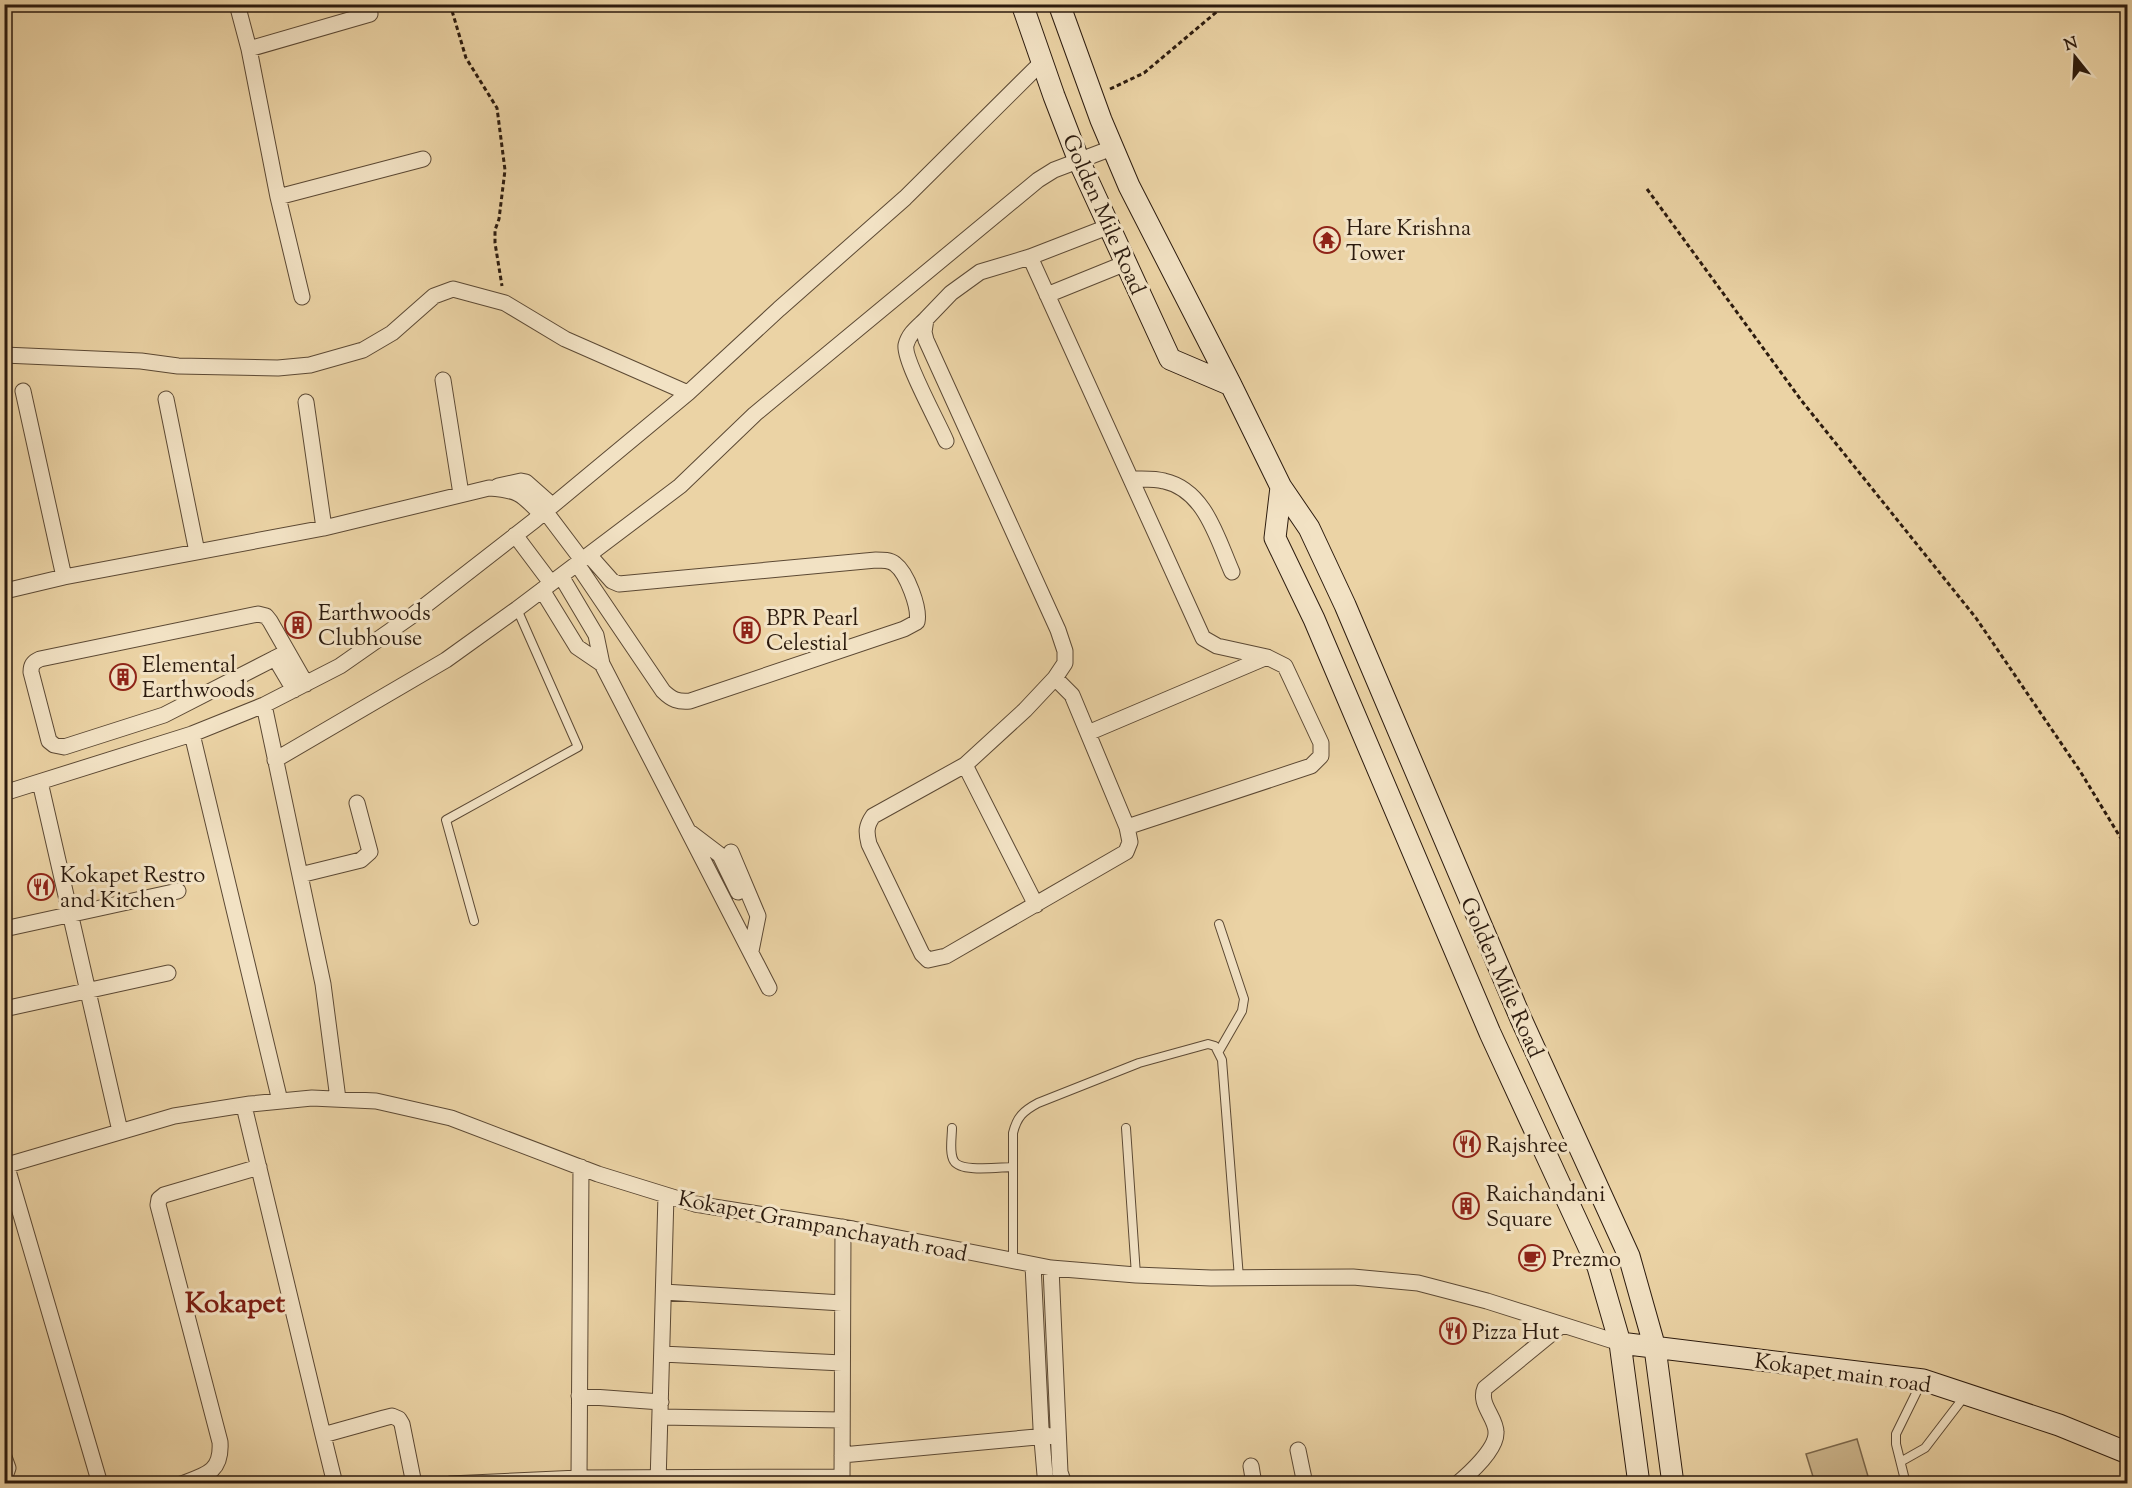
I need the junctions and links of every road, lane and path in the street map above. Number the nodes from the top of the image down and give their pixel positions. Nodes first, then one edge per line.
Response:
1 (237, 4) edge
2 (450, 4) edge
3 (1022, 4) edge
4 (1059, 4) edge
5 (1226, 4) edge
6 (370, 14) dead end
7 (249, 49) junction
8 (1041, 63) junction
9 (1092, 98) junction
10 (1112, 148) junction
11 (423, 159) dead end
12 (1079, 161) junction
13 (1647, 189) dead end
14 (278, 197) junction
15 (1110, 226) junction
16 (1030, 257) junction
17 (1126, 263) junction
18 (1047, 295) junction
19 (302, 297) dead end
20 (505, 303) junction
21 (926, 319) junction
22 (4, 355) edge
23 (443, 380) dead end
24 (1232, 385) junction
25 (23, 391) dead end
26 (688, 393) junction
27 (166, 399) dead end
28 (306, 402) dead end
29 (946, 441) dead end
30 (1131, 479) junction
31 (1281, 488) junction
32 (461, 494) junction
33 (546, 510) junction
34 (324, 528) junction
35 (515, 535) junction
36 (197, 552) junction
37 (582, 560) junction
38 (1232, 572) dead end
39 (64, 577) junction
40 (552, 583) junction
41 (615, 583) junction
42 (5, 591) edge
43 (599, 597) junction
44 (517, 609) junction
45 (280, 655) junction
46 (1267, 657) junction
47 (602, 664) junction
48 (1055, 678) junction
49 (300, 687) junction
50 (264, 705) junction
51 (192, 734) junction
52 (1088, 734) junction
53 (275, 760) junction
54 (965, 765) junction
55 (40, 782) junction
56 (4, 793) edge
57 (357, 803) dead end
58 (1127, 827) junction
59 (689, 831) junction
60 (2127, 850) edge
61 (731, 852) dead end
62 (300, 875) junction
63 (178, 891) dead end
64 (1036, 905) junction
65 (749, 914) dead end
66 (70, 916) junction
67 (474, 921) dead end
68 (1219, 924) dead end
69 (4, 929) edge
70 (751, 951) junction
71 (168, 973) dead end
72 (770, 988) dead end
73 (88, 991) junction
74 (4, 1009) edge
75 (1219, 1051) junction
76 (338, 1099) junction
77 (280, 1101) junction
78 (238, 1106) junction
79 (952, 1128) dead end
80 (1126, 1128) dead end
81 (120, 1131) junction
82 (5, 1162) edge
83 (582, 1167) junction
84 (1013, 1167) junction
85 (255, 1168) junction
86 (666, 1195) junction
87 (843, 1227) junction
88 (1013, 1261) junction
89 (1033, 1265) junction
90 (1051, 1268) junction
91 (1136, 1275) junction
92 (1239, 1278) junction
93 (664, 1292) junction
94 (842, 1303) junction
95 (1562, 1325) junction
96 (1620, 1343) junction
97 (1655, 1348) junction
98 (662, 1354) junction
99 (842, 1363) junction
100 (1923, 1380) junction
101 (1966, 1394) junction
102 (579, 1396) junction
103 (661, 1410) junction
104 (842, 1420) junction
105 (323, 1435) junction
106 (1058, 1435) junction
107 (1042, 1436) junction
108 (1298, 1450) dead end
109 (2127, 1453) edge
110 (842, 1455) junction
111 (4, 1457) edge
112 (1902, 1461) junction
113 (1251, 1466) dead end
114 (579, 1478) junction
115 (4, 1479) edge
116 (842, 1480) edge
117 (658, 1481) edge
118 (100, 1484) edge
119 (181, 1484) edge
120 (335, 1484) edge
121 (414, 1484) edge
122 (450, 1484) edge
123 (1048, 1484) edge
124 (1064, 1484) edge
125 (1254, 1484) edge
126 (1305, 1484) edge
127 (1457, 1484) edge
128 (1639, 1484) edge
129 (1673, 1484) edge
130 (1906, 1484) edge

1 - 7 street
2 - 20 path
3 - 8 street, Golden Mile Road
4 - 9 street, Golden Mile Road
5 - 9 path
6 - 7 street
7 - 14 street
8 - 12 street, Golden Mile Road
8 - 26 street
9 - 10 street, Golden Mile Road
10 - 12 street
10 - 24 street, Golden Mile Road
11 - 14 street
12 - 15 street, Golden Mile Road
12 - 37 street
13 - 60 path
14 - 19 street
15 - 16 street
15 - 17 street, Golden Mile Road
16 - 18 street
16 - 21 street
17 - 18 street
17 - 24 street, Golden Mile Road
18 - 30 street
20 - 22 street
20 - 26 street
21 - 29 street
21 - 48 street
23 - 32 street
24 - 31 street, Golden Mile Road
25 - 39 street
26 - 33 street
27 - 36 street
28 - 34 street
30 - 38 street
30 - 46 street
31 - 96 street, Golden Mile Road
31 - 97 street, Golden Mile Road
32 - 33 street
32 - 34 street
33 - 35 street
33 - 37 street
34 - 36 street
35 - 40 street
35 - 49 street
36 - 39 street
37 - 40 street
37 - 41 street
37 - 43 street
39 - 42 street
40 - 44 street
40 - 47 street
40 - 47 street
41 - 43 street
41 - 43 street
44 - 53 street
44 - 67 lane
45 - 45 street
45 - 49 street
46 - 52 street
46 - 58 street
47 - 59 street
48 - 52 street
48 - 54 street
49 - 50 street
50 - 51 street
50 - 53 street
51 - 55 street
51 - 77 street
52 - 58 street
53 - 62 street
54 - 64 street
54 - 64 street
55 - 56 street
55 - 66 street
57 - 62 street
58 - 64 street
59 - 65 street
59 - 70 street
61 - 70 street
62 - 76 street
63 - 66 street
66 - 69 street
66 - 73 street
68 - 75 lane
70 - 72 street
71 - 73 street
73 - 74 street
73 - 81 street
75 - 84 lane
75 - 92 lane
76 - 77 street, Kokapet Grampanchayath road
76 - 83 street, Kokapet Grampanchayath road
77 - 78 street, Kokapet Grampanchayath road
78 - 81 street, Kokapet Grampanchayath road
78 - 85 street
79 - 84 lane
80 - 91 lane
81 - 82 street, Kokapet Grampanchayath road
82 - 118 street
83 - 86 street, Kokapet Grampanchayath road
83 - 102 street
84 - 88 lane
85 - 105 street
85 - 119 street
86 - 87 street, Kokapet Grampanchayath road
86 - 93 street
87 - 88 street, Kokapet Grampanchayath road
87 - 94 street
88 - 89 street, Kokapet Grampanchayath road
89 - 90 street, Kokapet Grampanchayath road
89 - 107 street
90 - 91 street, Kokapet Grampanchayath road
90 - 106 street
91 - 92 street, Kokapet Grampanchayath road
92 - 95 street, Kokapet Grampanchayath road
93 - 94 street
93 - 98 street
94 - 99 street
95 - 96 street, Kokapet Grampanchayath road
95 - 127 street
96 - 97 street, Kokapet Grampanchayath road
96 - 128 street, Golden Mile Road
97 - 100 street, Kokapet main road
97 - 129 street, Golden Mile Road
98 - 99 street
98 - 103 street
99 - 104 street
100 - 101 street, Kokapet main road
100 - 112 lane
101 - 109 street, Kokapet main road
101 - 112 lane
102 - 103 street
102 - 114 street
103 - 104 street
103 - 117 street
104 - 110 street
105 - 120 street
105 - 121 street
106 - 107 street
106 - 124 street
107 - 110 street
107 - 123 street
108 - 126 street
110 - 116 street
111 - 115 street
112 - 130 lane
113 - 125 street
114 - 117 street
114 - 122 street
116 - 117 street

